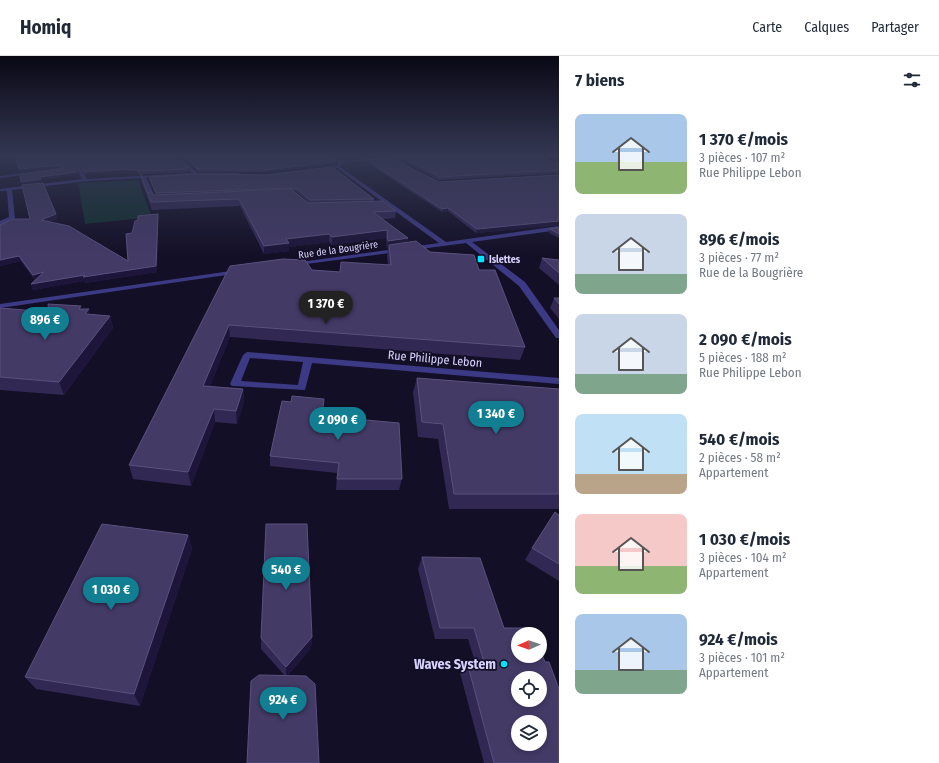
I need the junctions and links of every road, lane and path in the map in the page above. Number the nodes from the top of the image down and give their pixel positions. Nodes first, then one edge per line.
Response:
1 (9, 189) joint
2 (149, 189) edge
3 (369, 189) edge
4 (0, 190) edge
5 (168, 199) edge
6 (390, 204) junction
7 (370, 205) edge
8 (0, 223) edge
9 (559, 228) edge
10 (467, 241) junction
11 (445, 244) junction
12 (283, 266) edge
13 (245, 272) edge
14 (0, 306) edge
15 (559, 336) edge
16 (308, 360) junction
17 (559, 381) edge

1 - 4 street
1 - 8 street
2 - 5 street
3 - 6 street
6 - 7 street
6 - 11 street
9 - 10 street, Rue de la Bougrière
10 - 11 street, Rue de la Bougrière
10 - 15 street
11 - 12 street, Rue de la Bougrière
13 - 14 street
16 - 16 street, Rue Philippe Lebon
16 - 17 street, Rue Philippe Lebon

